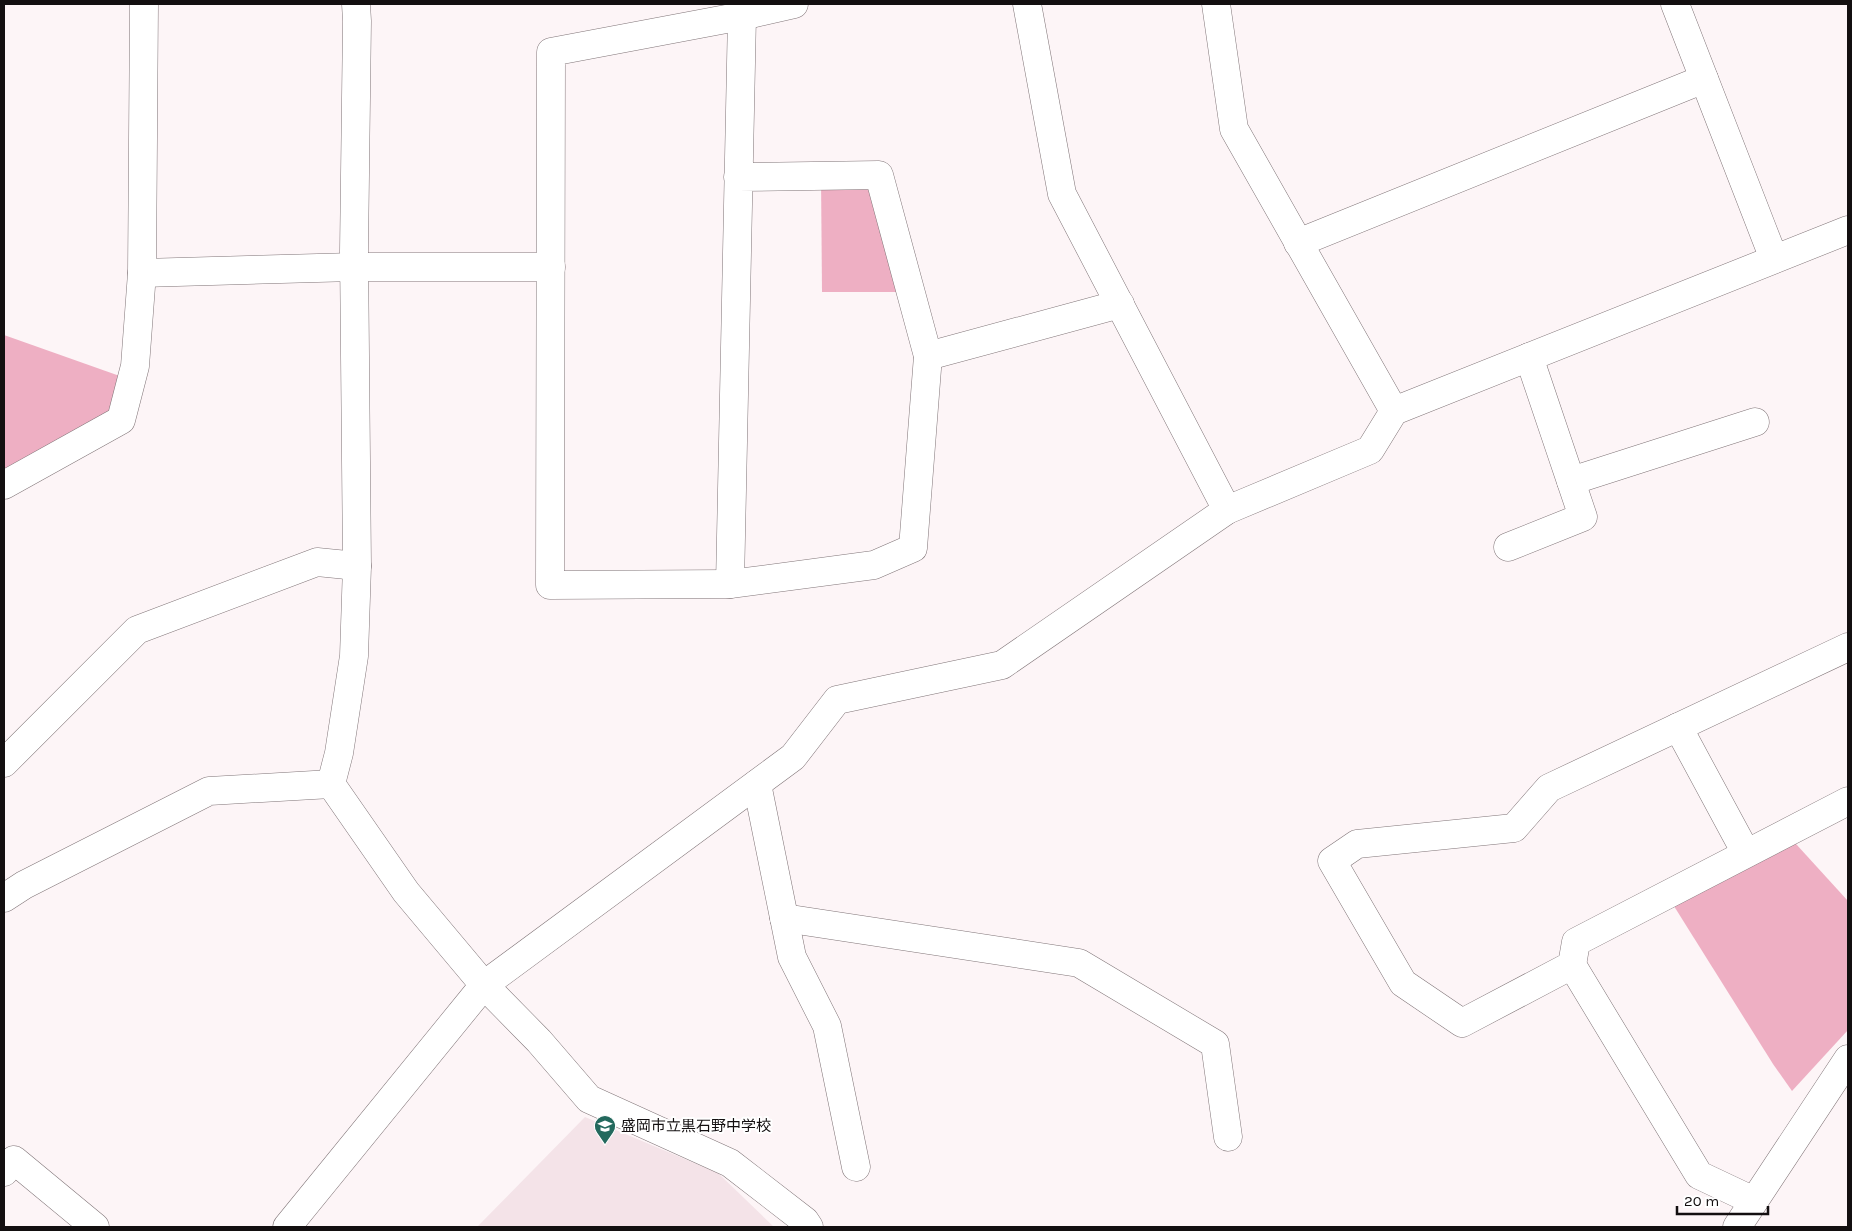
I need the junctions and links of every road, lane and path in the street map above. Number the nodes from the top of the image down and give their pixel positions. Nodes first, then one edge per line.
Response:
1 (144, 4) edge
2 (356, 4) edge
3 (794, 4) edge
4 (1027, 4) edge
5 (1216, 4) edge
6 (1675, 4) edge
7 (740, 10) edge
8 (1704, 80) junction
9 (738, 177) junction
10 (1848, 230) edge
11 (1298, 243) junction
12 (1774, 259) junction
13 (354, 267) junction
14 (551, 267) junction
15 (142, 273) junction
16 (1120, 304) junction
17 (928, 356) junction
18 (1529, 357) junction
19 (1394, 411) junction
20 (1755, 422) dead end
21 (1571, 481) junction
22 (4, 484) edge
23 (1227, 510) junction
24 (1508, 546) dead end
25 (357, 566) junction
26 (730, 584) junction
27 (1848, 647) edge
28 (1678, 728) junction
29 (4, 763) edge
30 (331, 784) junction
31 (757, 784) junction
32 (1848, 801) edge
33 (1746, 853) junction
34 (4, 898) edge
35 (784, 918) junction
36 (1572, 965) junction
37 (484, 985) junction
38 (1848, 1059) edge
39 (1228, 1137) dead end
40 (856, 1167) dead end
41 (4, 1172) edge
42 (1754, 1201) junction
43 (95, 1227) edge
44 (287, 1227) edge
45 (809, 1227) edge
46 (1737, 1227) edge

1 - 15 street
2 - 13 street
3 - 7 street
4 - 16 street
5 - 11 street
6 - 8 street
7 - 9 street
7 - 14 street
8 - 11 street
8 - 12 street
9 - 17 street
9 - 26 street
10 - 12 street
11 - 19 street
12 - 18 street
13 - 14 street
13 - 15 street
13 - 25 street
14 - 26 street
15 - 22 street
16 - 17 street
16 - 23 street
17 - 26 street
18 - 19 street
18 - 21 street
19 - 23 street
20 - 21 street
21 - 24 street
23 - 31 street
25 - 29 street
25 - 30 street
27 - 28 street
28 - 33 street
28 - 36 street
30 - 34 street
30 - 37 street
31 - 35 street
31 - 37 street
32 - 33 street
33 - 36 street
35 - 39 street
35 - 40 street
36 - 42 street
37 - 44 street
37 - 45 street
38 - 42 street
41 - 43 street
42 - 46 street

